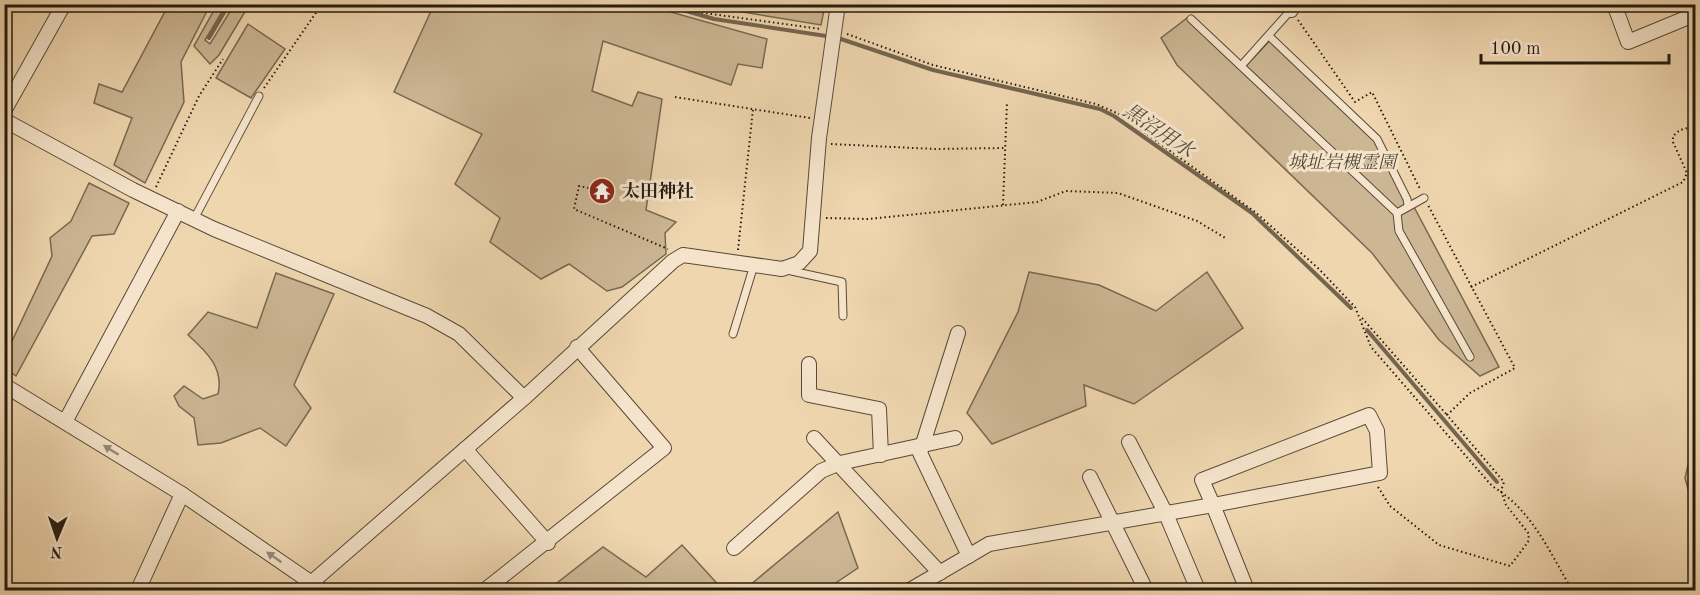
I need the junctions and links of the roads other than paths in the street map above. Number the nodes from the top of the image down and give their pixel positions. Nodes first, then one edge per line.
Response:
1 (64, 4) edge
2 (838, 4) edge
3 (1614, 4) edge
4 (1289, 7) edge
5 (1695, 15) edge
6 (1191, 20) dead end
7 (1269, 36) junction
8 (1241, 66) junction
9 (259, 96) road end
10 (4, 111) edge
11 (4, 120) edge
12 (1424, 198) dead end
13 (1408, 205) junction
14 (178, 211) junction
15 (1397, 213) junction
16 (194, 219) junction
17 (754, 265) junction
18 (783, 269) junction
19 (843, 316) dead end
20 (958, 333) dead end
21 (733, 334) dead end
22 (577, 347) junction
23 (1470, 357) dead end
24 (809, 364) dead end
25 (4, 385) edge
26 (524, 398) junction
27 (65, 422) junction
28 (814, 438) dead end
29 (955, 438) dead end
30 (1129, 442) dead end
31 (922, 446) junction
32 (465, 449) junction
33 (881, 455) junction
34 (840, 463) junction
35 (1090, 477) dead end
36 (182, 494) junction
37 (1213, 505) junction
38 (1166, 514) junction
39 (1112, 524) junction
40 (548, 543) junction
41 (734, 548) dead end
42 (969, 556) junction
43 (940, 573) junction
44 (316, 587) edge
45 (138, 591) edge
46 (485, 591) edge
47 (909, 591) edge
48 (1146, 591) edge
49 (1198, 591) edge
50 (1247, 591) edge

1 - 10 street
2 - 18 street
3 - 5 street
4 - 7 lane
6 - 8 lane
7 - 8 lane
7 - 13 lane
8 - 15 lane
9 - 16 lane
11 - 14 street
12 - 13 lane
13 - 15 lane
14 - 16 street
14 - 27 street
15 - 23 lane
16 - 26 street
17 - 18 street
17 - 21 lane
17 - 22 street
18 - 19 lane
20 - 31 street
22 - 26 street
22 - 40 street
24 - 33 street
25 - 27 street
26 - 32 street
36 -> 27 street
28 - 34 street
29 - 31 street
30 - 38 street
31 - 33 street
31 - 42 street
32 - 40 street
32 - 44 street
33 - 34 street
34 - 41 street
34 - 43 street
35 - 39 street
44 -> 36 street
36 - 45 street
37 - 37 street
37 - 38 street
37 - 50 street
38 - 39 street
38 - 49 street
39 - 42 street
39 - 48 street
40 - 46 street
42 - 43 street
43 - 47 street

